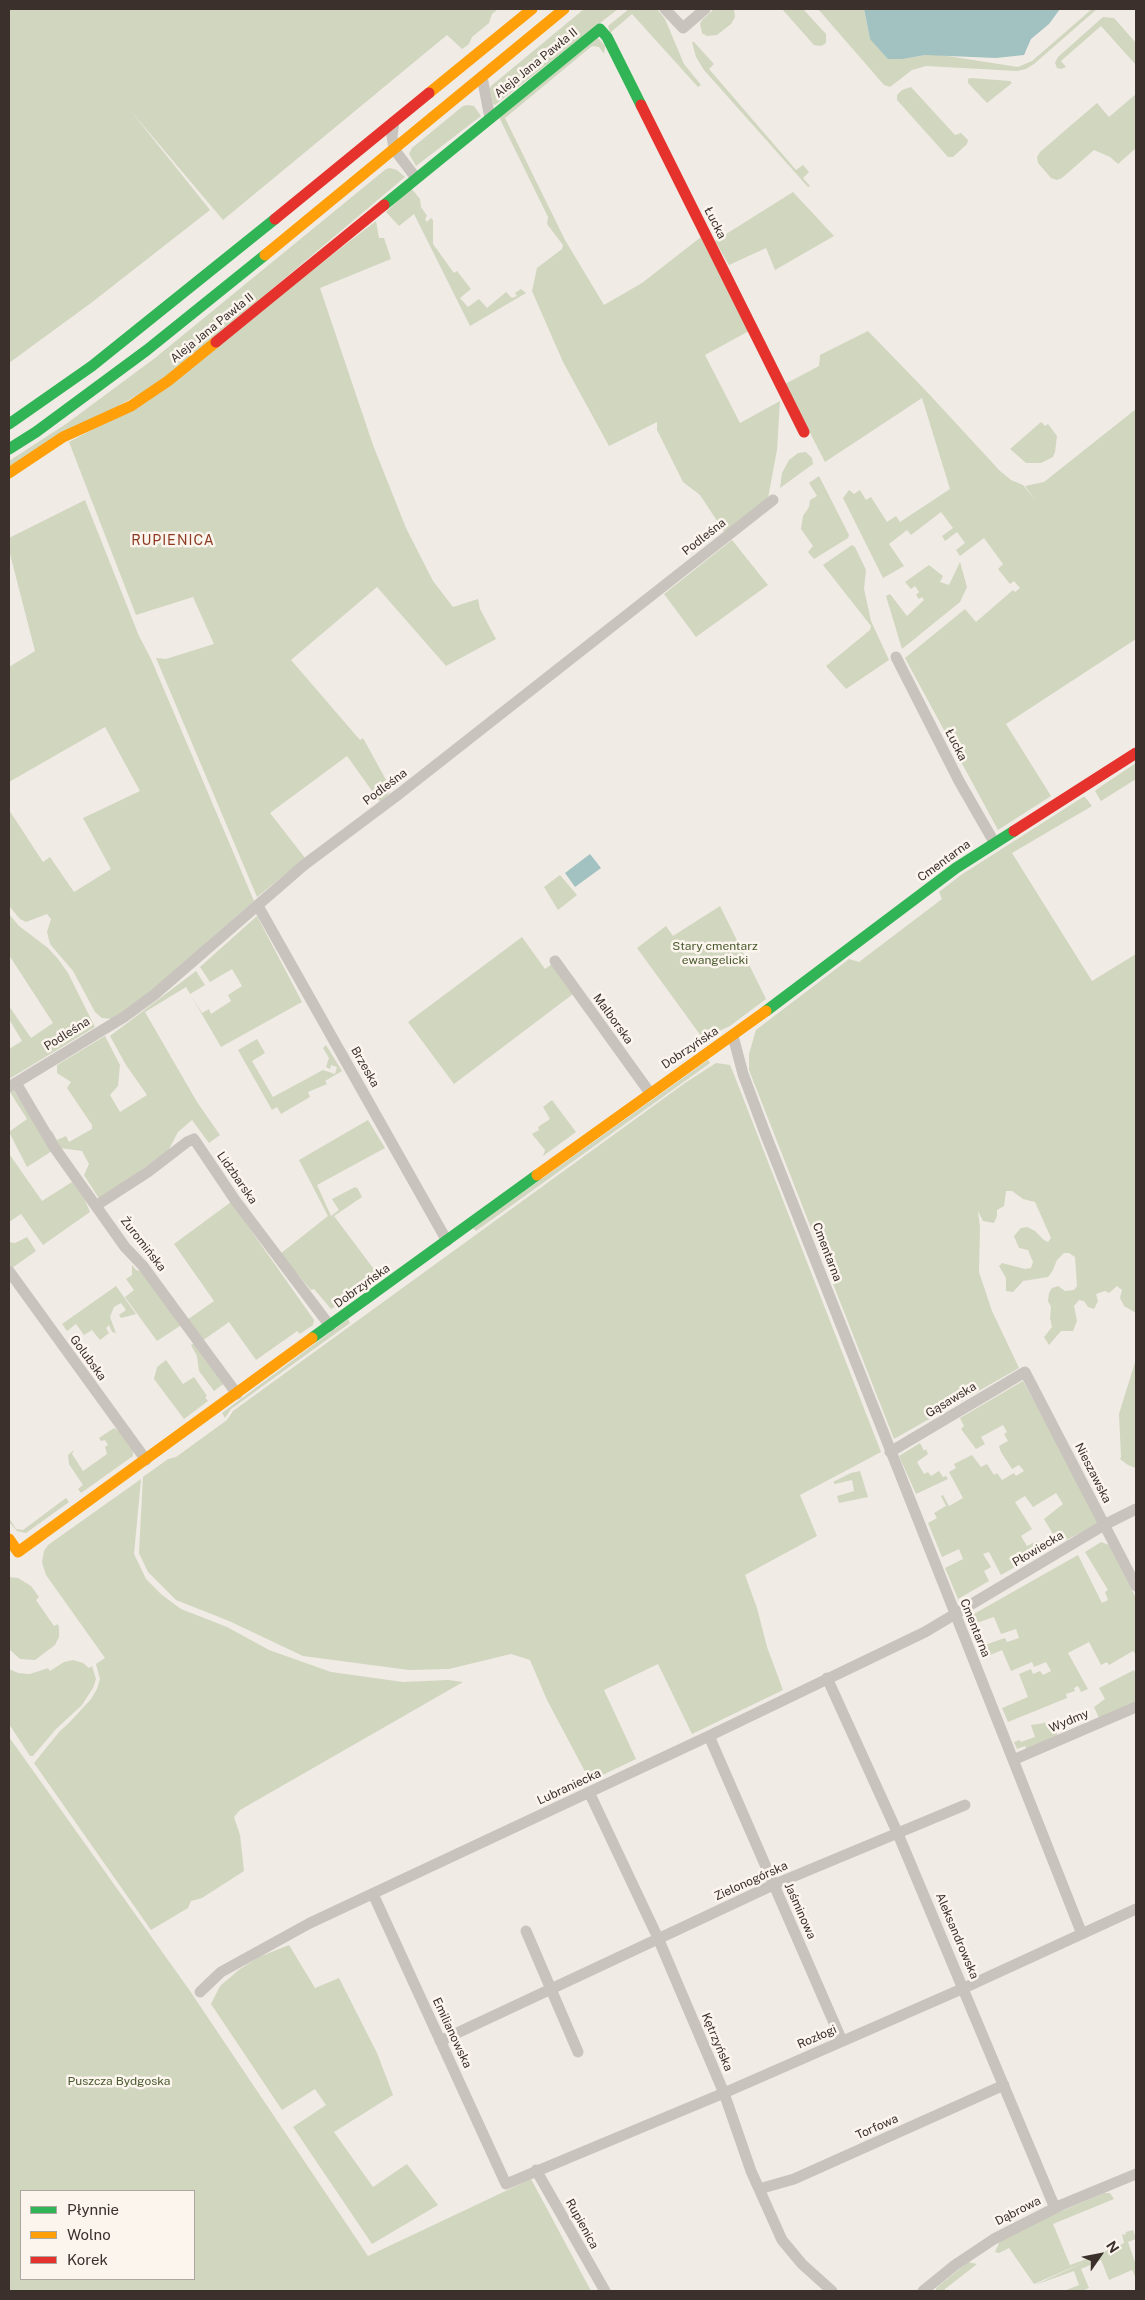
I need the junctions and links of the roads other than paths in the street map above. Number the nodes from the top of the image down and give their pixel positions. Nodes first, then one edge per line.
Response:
1 (532, 9) edge
2 (564, 9) edge
3 (665, 9) edge
4 (705, 9) edge
5 (600, 29) joint
6 (482, 77) junction
7 (490, 118) junction
8 (394, 122) junction
9 (394, 149) junction
10 (416, 178) junction
11 (9, 424) edge
12 (804, 432) dead end
13 (9, 449) edge
14 (9, 474) edge
15 (773, 500) dead end
16 (896, 657) dead end
17 (1136, 753) edge
18 (994, 842) junction
19 (258, 906) junction
20 (555, 962) dead end
21 (733, 1036) junction
22 (12, 1085) edge
23 (650, 1093) junction
24 (97, 1205) junction
25 (448, 1241) junction
26 (9, 1271) edge
27 (330, 1326) junction
28 (1025, 1372) joint
29 (237, 1394) junction
30 (890, 1452) junction
31 (146, 1460) junction
32 (1136, 1509) edge
33 (1104, 1525) junction
34 (9, 1539) edge
35 (18, 1552) junction
36 (9, 1560) edge
37 (1136, 1586) edge
38 (955, 1614) junction
39 (826, 1678) junction
40 (1136, 1707) edge
41 (709, 1736) junction
42 (1013, 1760) junction
43 (589, 1792) junction
44 (965, 1805) dead end
45 (898, 1834) junction
46 (773, 1885) junction
47 (373, 1894) junction
48 (1136, 1909) edge
49 (526, 1931) dead end
50 (1082, 1934) junction
51 (658, 1938) junction
52 (964, 1988) junction
53 (551, 1989) junction
54 (200, 1992) dead end
55 (440, 2041) junction
56 (842, 2041) junction
57 (578, 2052) dead end
58 (1004, 2084) junction
59 (724, 2094) junction
60 (536, 2170) junction
61 (1136, 2174) edge
62 (506, 2184) joint
63 (758, 2189) junction
64 (1056, 2208) junction
65 (604, 2291) edge
66 (832, 2291) edge
67 (923, 2291) edge

1 - 8 street
2 - 6 street, Aleja Jana Pawła II
3 - 4 street
5 - 7 street, Aleja Jana Pawła II
5 - 12 street, Łucka
6 - 7 street, Aleja Jana Pawła II
6 - 9 street, Aleja Jana Pawła II
7 - 10 street, Aleja Jana Pawła II
8 - 9 street
8 - 11 street
9 - 10 street
9 - 13 street, Aleja Jana Pawła II
10 - 14 street, Aleja Jana Pawła II
15 - 19 street, Podleśna
16 - 18 street, Łucka
17 - 18 street, Cmentarna
18 - 21 street, Cmentarna
19 - 22 street, Podleśna
19 - 25 street, Brzeska
20 - 23 street, Malborska
21 - 23 street, Dobrzyńska
21 - 30 street, Cmentarna
22 - 24 street, Żuromińska
23 - 25 street, Dobrzyńska
24 - 27 street, Lidzbarska
24 - 29 street, Żuromińska
25 - 27 street, Dobrzyńska
26 - 31 street, Golubska
27 - 29 street, Dobrzyńska
28 - 30 street, Gąsawska
28 - 33 street, Nieszawska
29 - 31 street, Dobrzyńska
30 - 38 street, Cmentarna
31 - 35 street, Dobrzyńska
32 - 33 street, Płowiecka
33 - 37 street, Nieszawska
33 - 38 street, Płowiecka
34 - 35 street
35 - 36 street, Dobrzyńska
38 - 39 street, Lubraniecka
38 - 42 street, Cmentarna
39 - 41 street, Lubraniecka
39 - 45 street, Aleksandrowska
40 - 42 street, Wydmy
41 - 43 street, Lubraniecka
41 - 46 street, Jaśminowa
42 - 50 street, Cmentarna
43 - 47 street, Lubraniecka
43 - 51 street, Kętrzyńska
44 - 45 street, Zielonogórska
45 - 46 street, Zielonogórska
45 - 52 street, Aleksandrowska
46 - 51 street, Zielonogórska
46 - 56 street, Jaśminowa
47 - 54 street, Lubraniecka
47 - 55 street, Emilianowska
48 - 50 street, Rozłogi
49 - 53 street
50 - 52 street, Rozłogi
51 - 53 street, Zielonogórska
51 - 59 street, Kętrzyńska
52 - 56 street, Rozłogi
52 - 58 street, Aleksandrowska
53 - 55 street, Zielonogórska
53 - 57 street
55 - 62 street, Emilianowska
56 - 59 street, Rozłogi
58 - 63 street, Torfowa
58 - 64 street, Aleksandrowska
59 - 60 street, Rozłogi
59 - 63 street, Kętrzyńska
60 - 62 street, Rozłogi
60 - 65 street, Rupienica
61 - 64 street, Dąbrowa
63 - 66 street, Kętrzyńska
64 - 67 street, Dąbrowa

